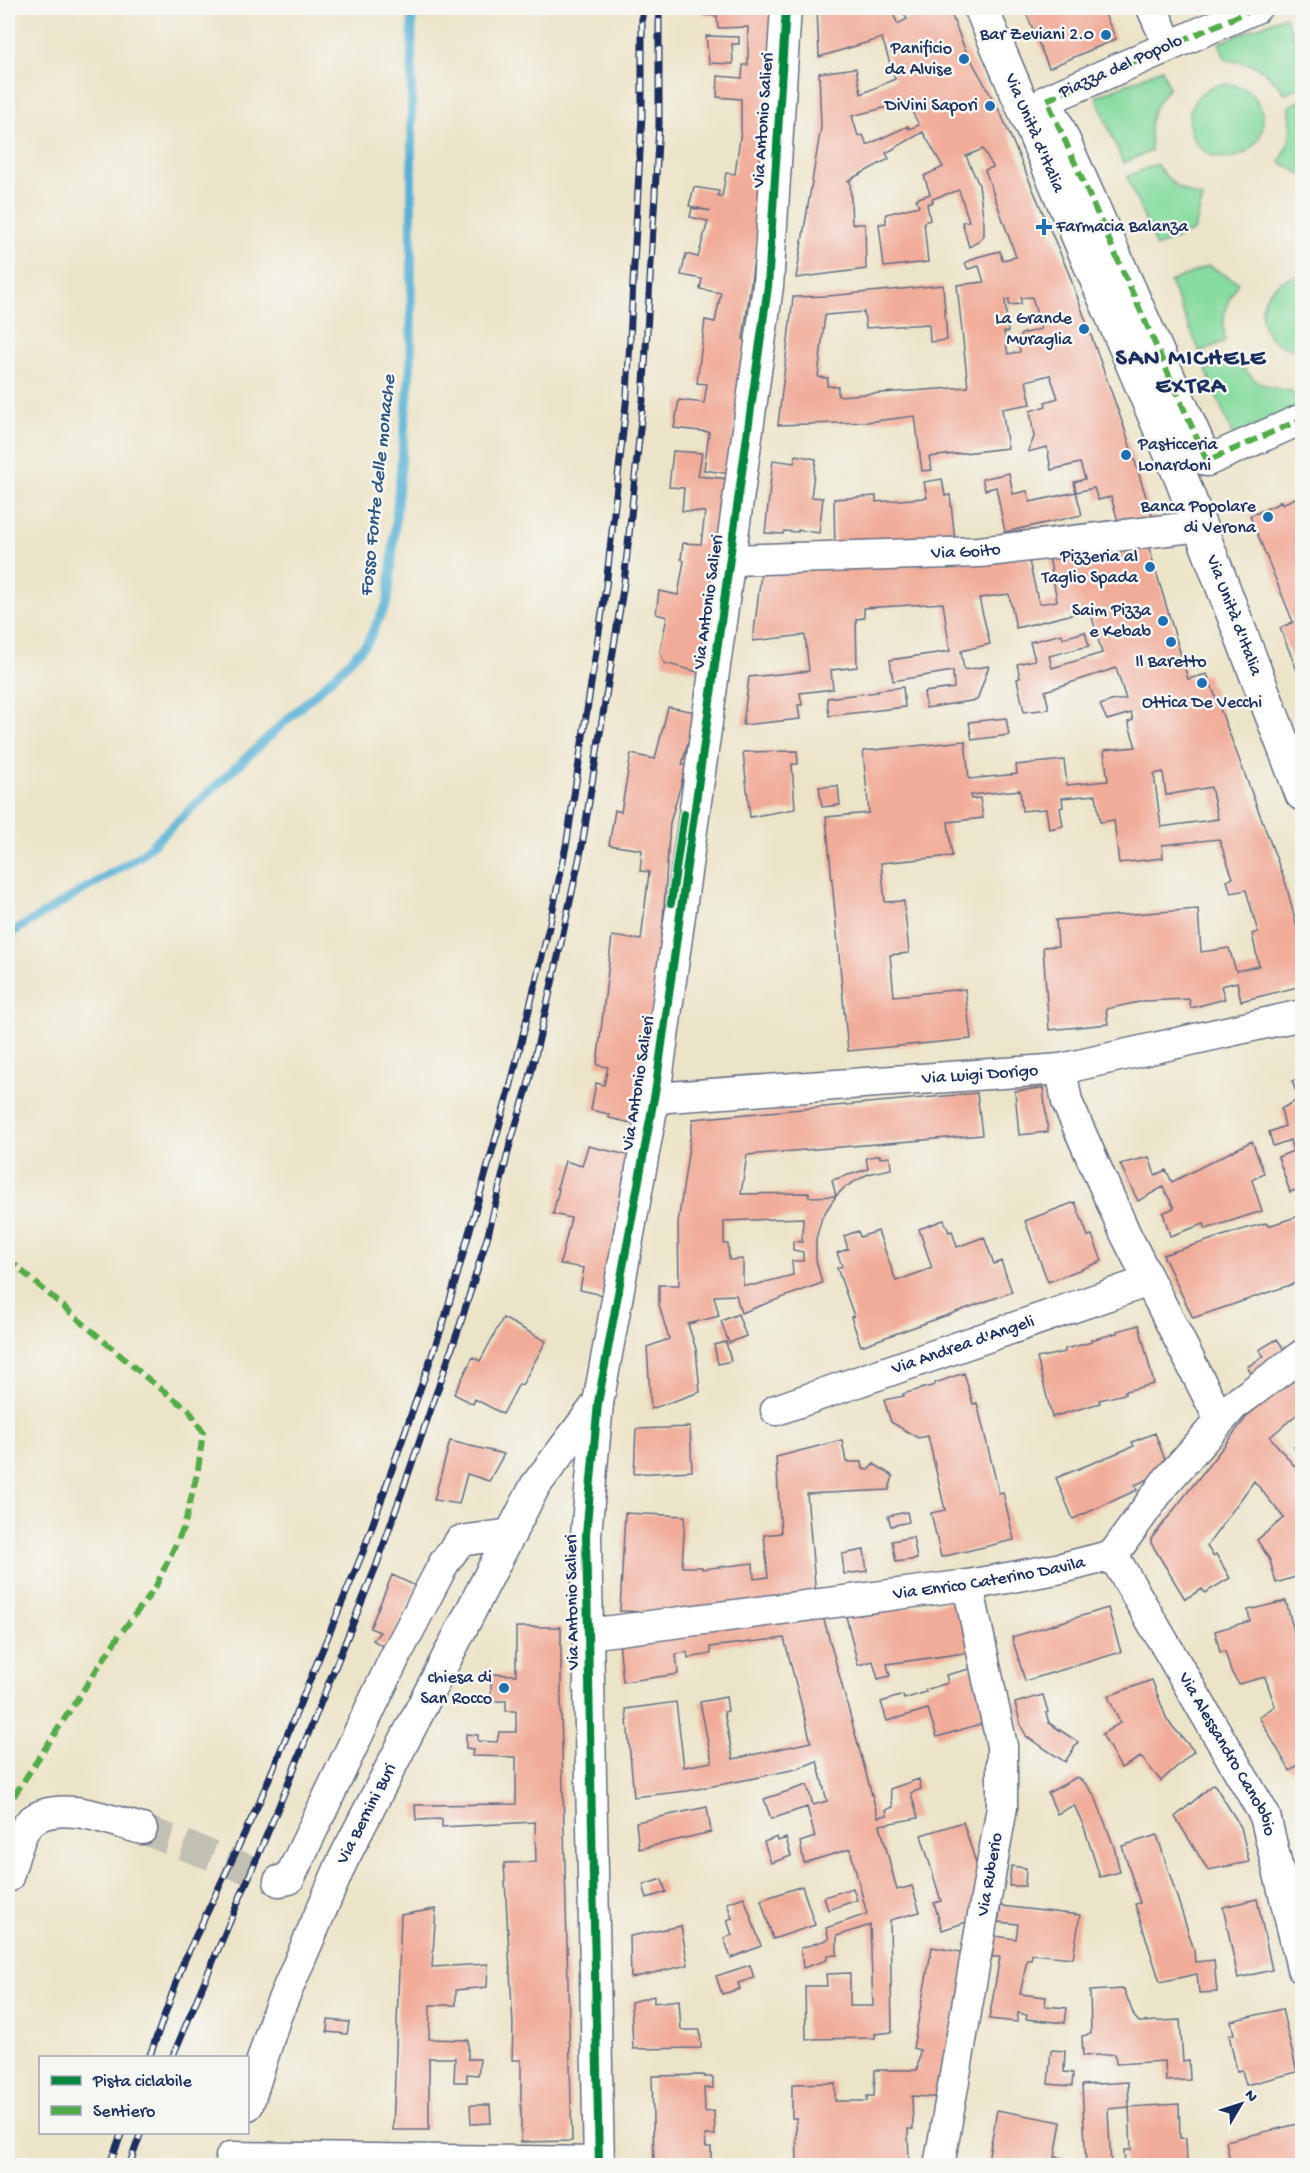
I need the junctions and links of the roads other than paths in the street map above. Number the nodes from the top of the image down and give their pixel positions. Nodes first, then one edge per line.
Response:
1 (786, 8) edge
2 (981, 8) edge
3 (1152, 8) edge
4 (1225, 8) edge
5 (1256, 8) edge
6 (1164, 35) junction
7 (1022, 100) junction
8 (1302, 419) edge
9 (1302, 428) edge
10 (1182, 480) junction
11 (1201, 526) junction
12 (730, 560) junction
13 (1302, 794) edge
14 (1302, 1015) edge
15 (1061, 1069) junction
16 (654, 1098) junction
17 (1149, 1281) junction
18 (1302, 1354) edge
19 (598, 1402) junction
20 (776, 1410) dead end
21 (1220, 1420) junction
22 (511, 1534) junction
23 (1113, 1555) junction
24 (968, 1585) junction
25 (588, 1634) junction
26 (142, 1829) tunnel mouth
27 (8, 1877) edge
28 (279, 1881) dead end
29 (1302, 1968) edge
30 (249, 2102) edge
31 (233, 2152) edge
32 (403, 2163) edge
33 (599, 2164) edge
34 (939, 2166) edge

1 - 12 street, Via Antonio Salieri
2 - 7 main road, Via Unità d'Italia
3 - 6 street
4 - 6 street, Piazza del Popolo
5 - 8 street, Piazza del Popolo
6 - 7 street, Piazza del Popolo
7 - 10 main road, Via Unità d'Italia
9 - 10 street
10 - 11 main road, Via Unità d'Italia
11 - 12 street, Via Goito
11 - 13 main road, Via Unità d'Italia
12 - 16 street, Via Antonio Salieri
14 - 15 street, Via Luigi Dorigo
15 - 16 street, Via Luigi Dorigo
15 - 17 street
16 - 19 street, Via Antonio Salieri
17 - 20 street, Via Andrea d'Angeli
17 - 21 street
18 - 21 street
19 - 22 street, Via Bernini Buri
19 - 25 street, Via Antonio Salieri
21 - 23 street
22 - 28 street
22 - 30 street, Via Bernini Buri
23 - 24 street, Via Enrico Caterino Davila
23 - 29 street, Via Alessandro Canobbio
24 - 25 street, Via Enrico Caterino Davila
24 - 34 street, Via Ruberio
25 - 33 street, Via Antonio Salieri
26 - 27 street
31 - 32 street
32 - 33 street

